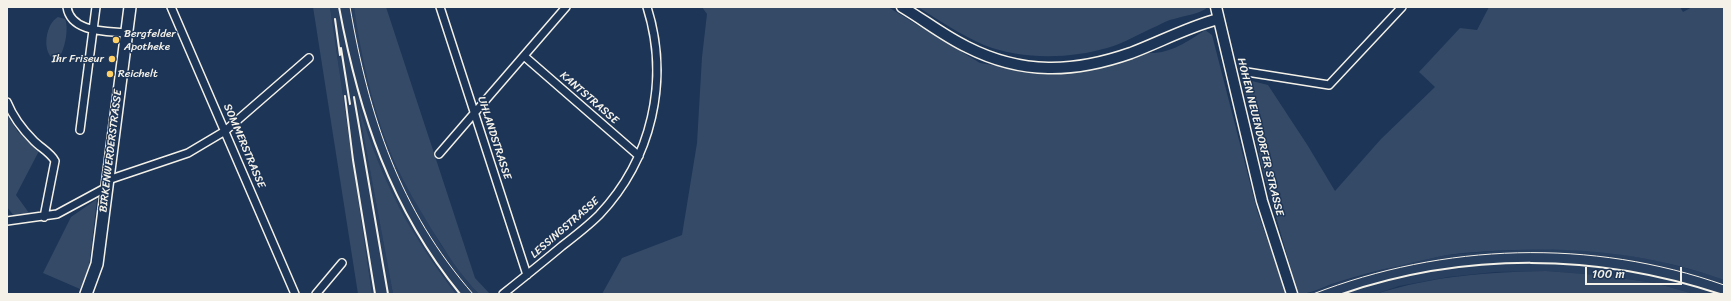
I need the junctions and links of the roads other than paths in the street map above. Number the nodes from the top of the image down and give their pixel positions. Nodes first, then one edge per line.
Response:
1 (67, 7) edge
2 (96, 7) edge
3 (130, 7) edge
4 (171, 7) edge
5 (440, 7) edge
6 (646, 7) edge
7 (902, 7) edge
8 (1216, 7) edge
9 (1402, 7) edge
10 (564, 8) edge
11 (1218, 19) junction
12 (93, 29) junction
13 (126, 33) junction
14 (524, 56) junction
15 (309, 58) dead end
16 (1247, 72) dead end
17 (7, 102) edge
18 (474, 113) junction
19 (80, 130) dead end
20 (225, 130) junction
21 (439, 154) dead end
22 (639, 156) junction
23 (107, 184) junction
24 (44, 216) junction
25 (7, 221) edge
26 (342, 263) dead end
27 (527, 275) junction
28 (86, 294) edge
29 (295, 294) edge
30 (316, 294) edge
31 (504, 294) edge
32 (1292, 294) edge

1 - 12 street
2 - 12 street
3 - 13 main road, BIRKENWERDERSTRASSE
4 - 20 street, SOMMERSTRASSE
5 - 18 street, UHLANDSTRASSE
6 - 22 street, LESSINGSTRASSE
7 - 11 main road
8 - 11 main road, HOHEN NEUENDORFER STRASSE
9 - 16 street
10 - 14 street
11 - 32 main road, HOHEN NEUENDORFER STRASSE
12 - 13 street
12 - 19 street
13 - 23 main road, BIRKENWERDERSTRASSE
14 - 18 street
14 - 22 street, KANTSTRASSE
15 - 20 street
17 - 24 street
18 - 21 street
18 - 27 street, UHLANDSTRASSE
20 - 23 street
20 - 29 street, SOMMERSTRASSE
22 - 27 street, LESSINGSTRASSE
23 - 24 street
23 - 28 main road, BIRKENWERDERSTRASSE
24 - 25 street
26 - 30 street
27 - 31 street, LESSINGSTRASSE

